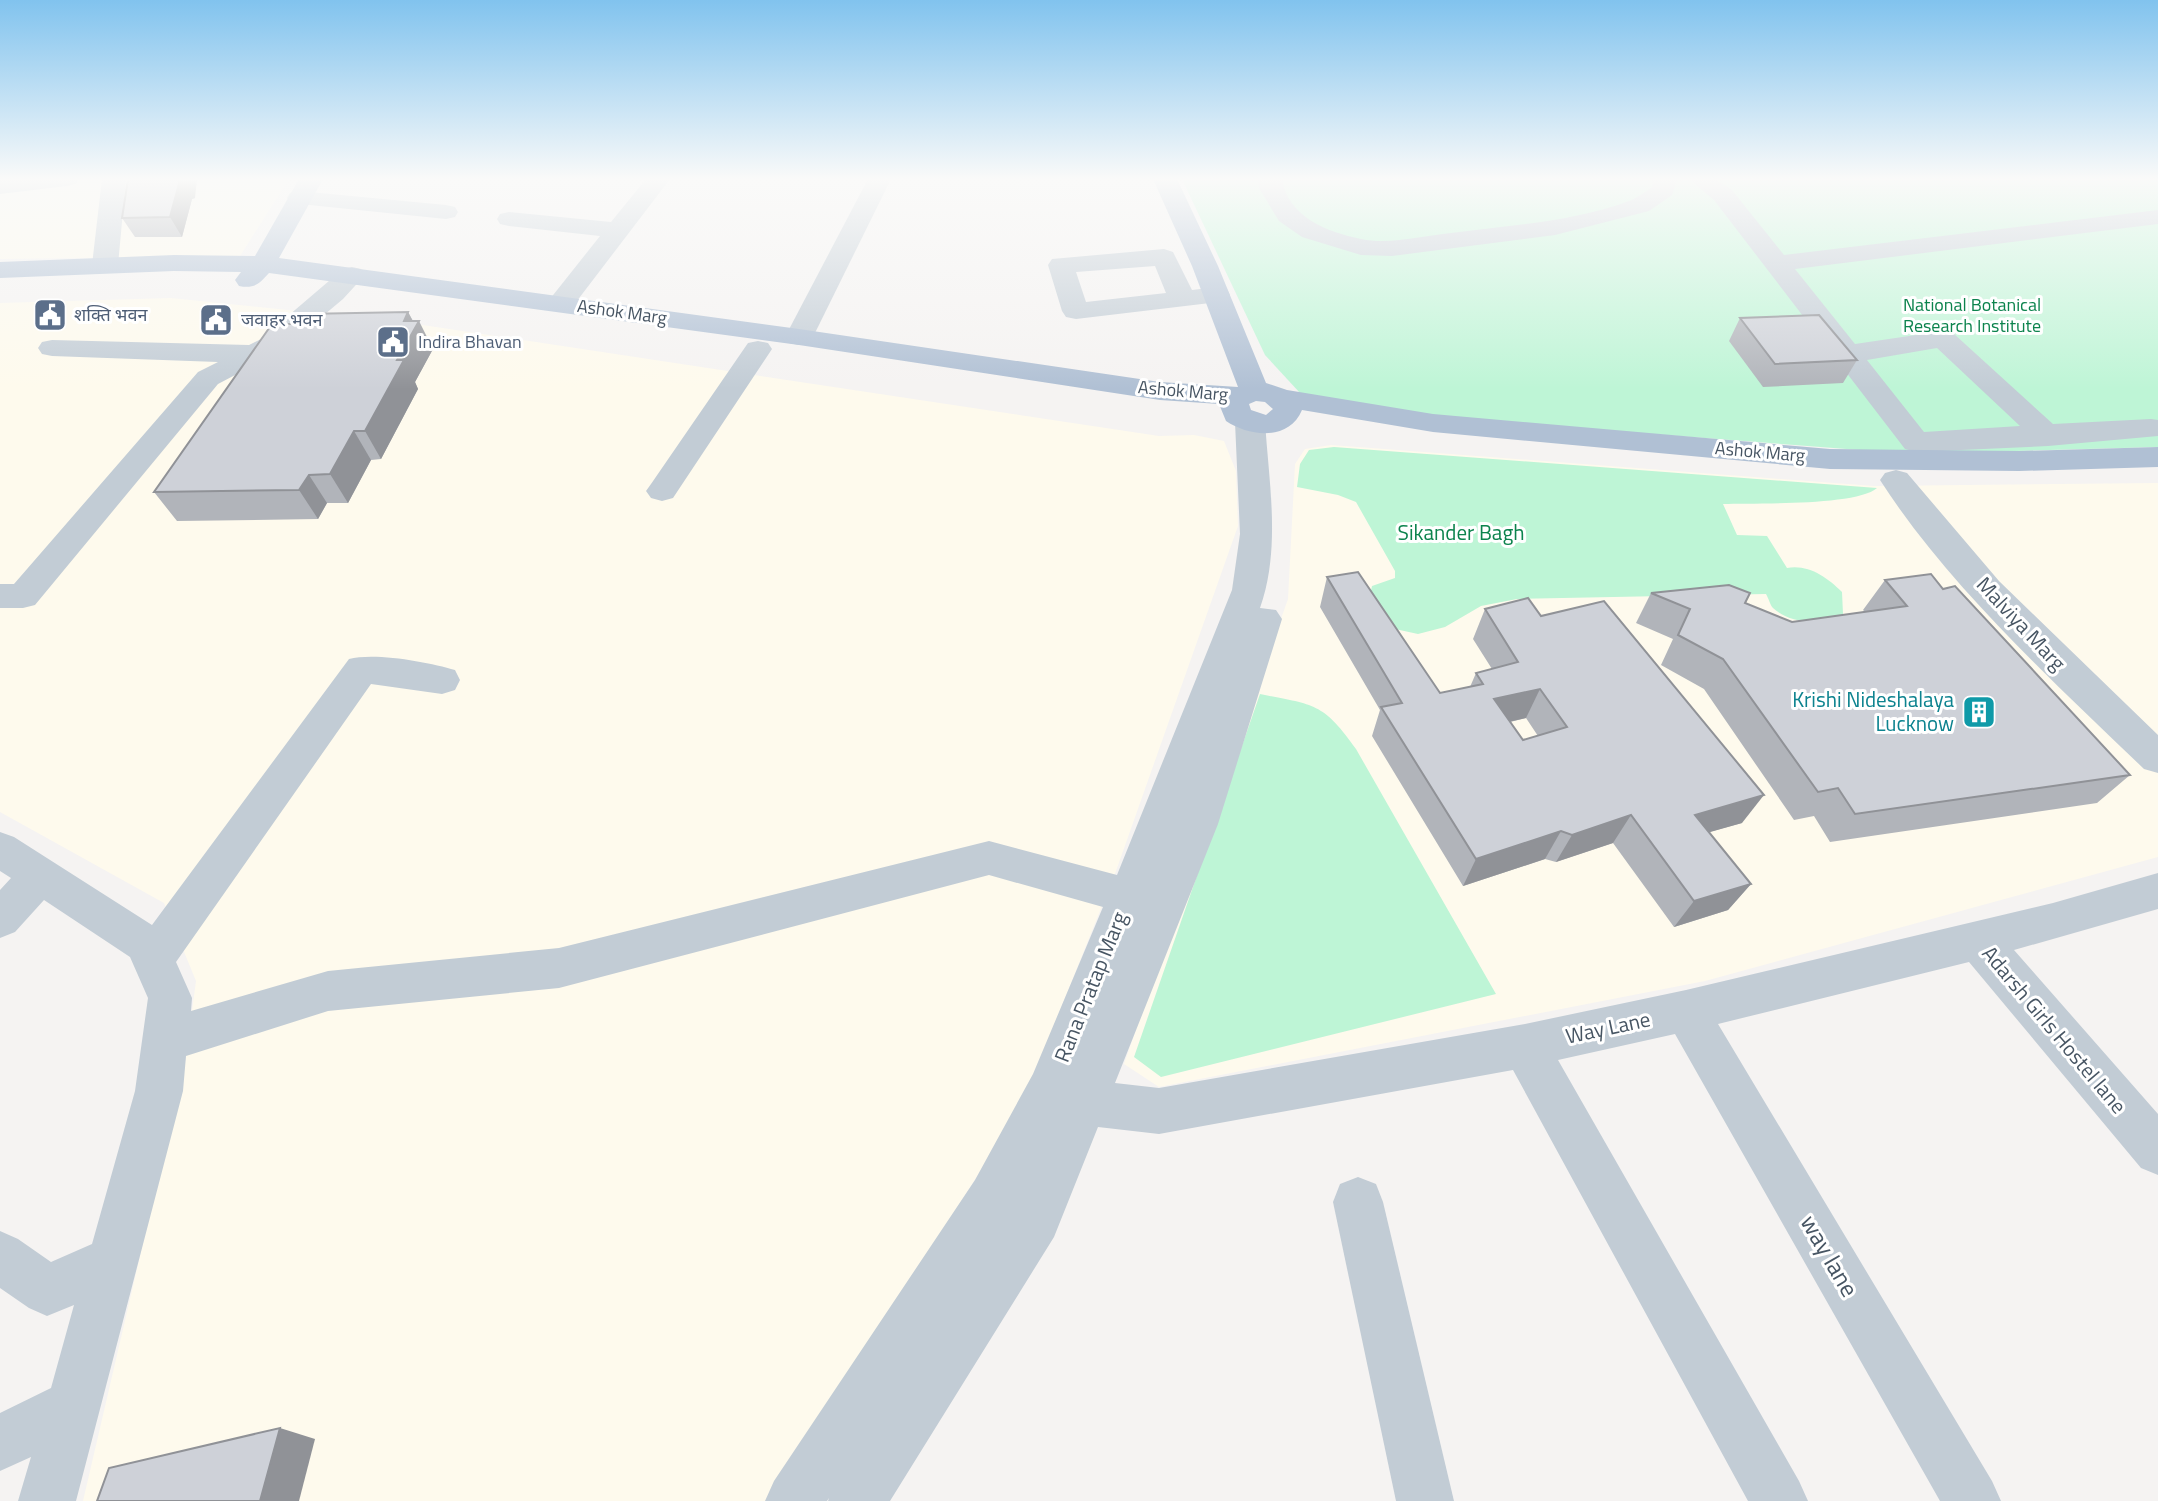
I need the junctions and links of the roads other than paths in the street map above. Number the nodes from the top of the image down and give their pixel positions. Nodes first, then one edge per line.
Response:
1 (106, 249) edge
2 (271, 249) edge
3 (604, 249) edge
4 (844, 249) edge
5 (1196, 249) edge
6 (1765, 249) edge
7 (1890, 249) edge
8 (263, 264) junction
9 (1777, 264) junction
10 (104, 265) junction
11 (0, 270) edge
12 (343, 284) junction
13 (242, 287) junction
14 (0, 288) edge
15 (1217, 295) junction
16 (1182, 298) dead end
17 (560, 304) junction
18 (799, 337) junction
19 (52, 348) dead end
20 (758, 349) junction
21 (254, 354) junction
22 (1848, 354) junction
23 (1261, 409) junction
24 (2048, 436) junction
25 (2155, 442) edge
26 (1924, 451) junction
27 (2158, 475) edge
28 (1896, 480) junction
29 (662, 491) dead end
30 (0, 596) edge
31 (442, 680) dead end
32 (2158, 758) edge
33 (0, 849) edge
34 (40, 876) junction
35 (2158, 891) edge
36 (1128, 896) junction
37 (0, 919) edge
38 (1978, 940) junction
39 (152, 960) junction
40 (1686, 1011) junction
41 (164, 1041) junction
42 (1525, 1046) junction
43 (1068, 1096) junction
44 (2158, 1152) edge
45 (1359, 1202) dead end
46 (0, 1257) edge
47 (113, 1261) junction
48 (73, 1406) junction
49 (0, 1443) edge
50 (47, 1501) edge
51 (794, 1501) edge
52 (857, 1501) edge
53 (1424, 1501) edge
54 (1779, 1501) edge
55 (1972, 1501) edge

1 - 10 street
2 - 8 main road
3 - 17 street
4 - 18 street
5 - 15 main road, Rana Pratap Marg
6 - 9 street
7 - 9 street
8 - 10 main road, Ashok Marg
8 - 12 main road, Ashok Marg
8 - 13 main road
9 - 22 street
10 - 11 main road, Ashok Marg
12 - 13 main road, Ashok Marg
12 - 17 main road, Ashok Marg
12 - 20 main road, Ashok Marg
12 - 21 street
13 - 14 main road, Ashok Marg
15 - 16 street
15 - 23 main road, Rana Pratap Marg
17 - 18 main road, Ashok Marg
18 - 23 main road, Ashok Marg
19 - 21 street
20 - 23 main road, Ashok Marg
20 - 29 street
21 - 30 street
22 - 24 street
22 - 26 street
23 - 26 main road, Ashok Marg
23 - 28 main road, Ashok Marg
23 - 36 street, Rana Pratap Marg
23 - 43 street, Rana Pratap Marg
24 - 25 street
24 - 26 street
25 - 26 main road, Ashok Marg
27 - 28 main road, Ashok Marg
28 - 32 street, Malviya Marg
31 - 39 street
33 - 34 street
34 - 37 street
34 - 39 street
35 - 38 street, Way Lane
36 - 41 street
36 - 43 street, Rana Pratap Marg
38 - 40 street, Way Lane
38 - 44 street, Adarsh Girls Hostel lane
39 - 41 street
40 - 42 street, Way Lane
40 - 55 street, way lane
41 - 47 street
42 - 43 street, Way Lane
42 - 54 street
43 - 51 street, Rana Pratap Marg
43 - 52 street, Rana Pratap Marg
45 - 53 street
46 - 47 street
47 - 48 street
48 - 49 street
48 - 50 street

